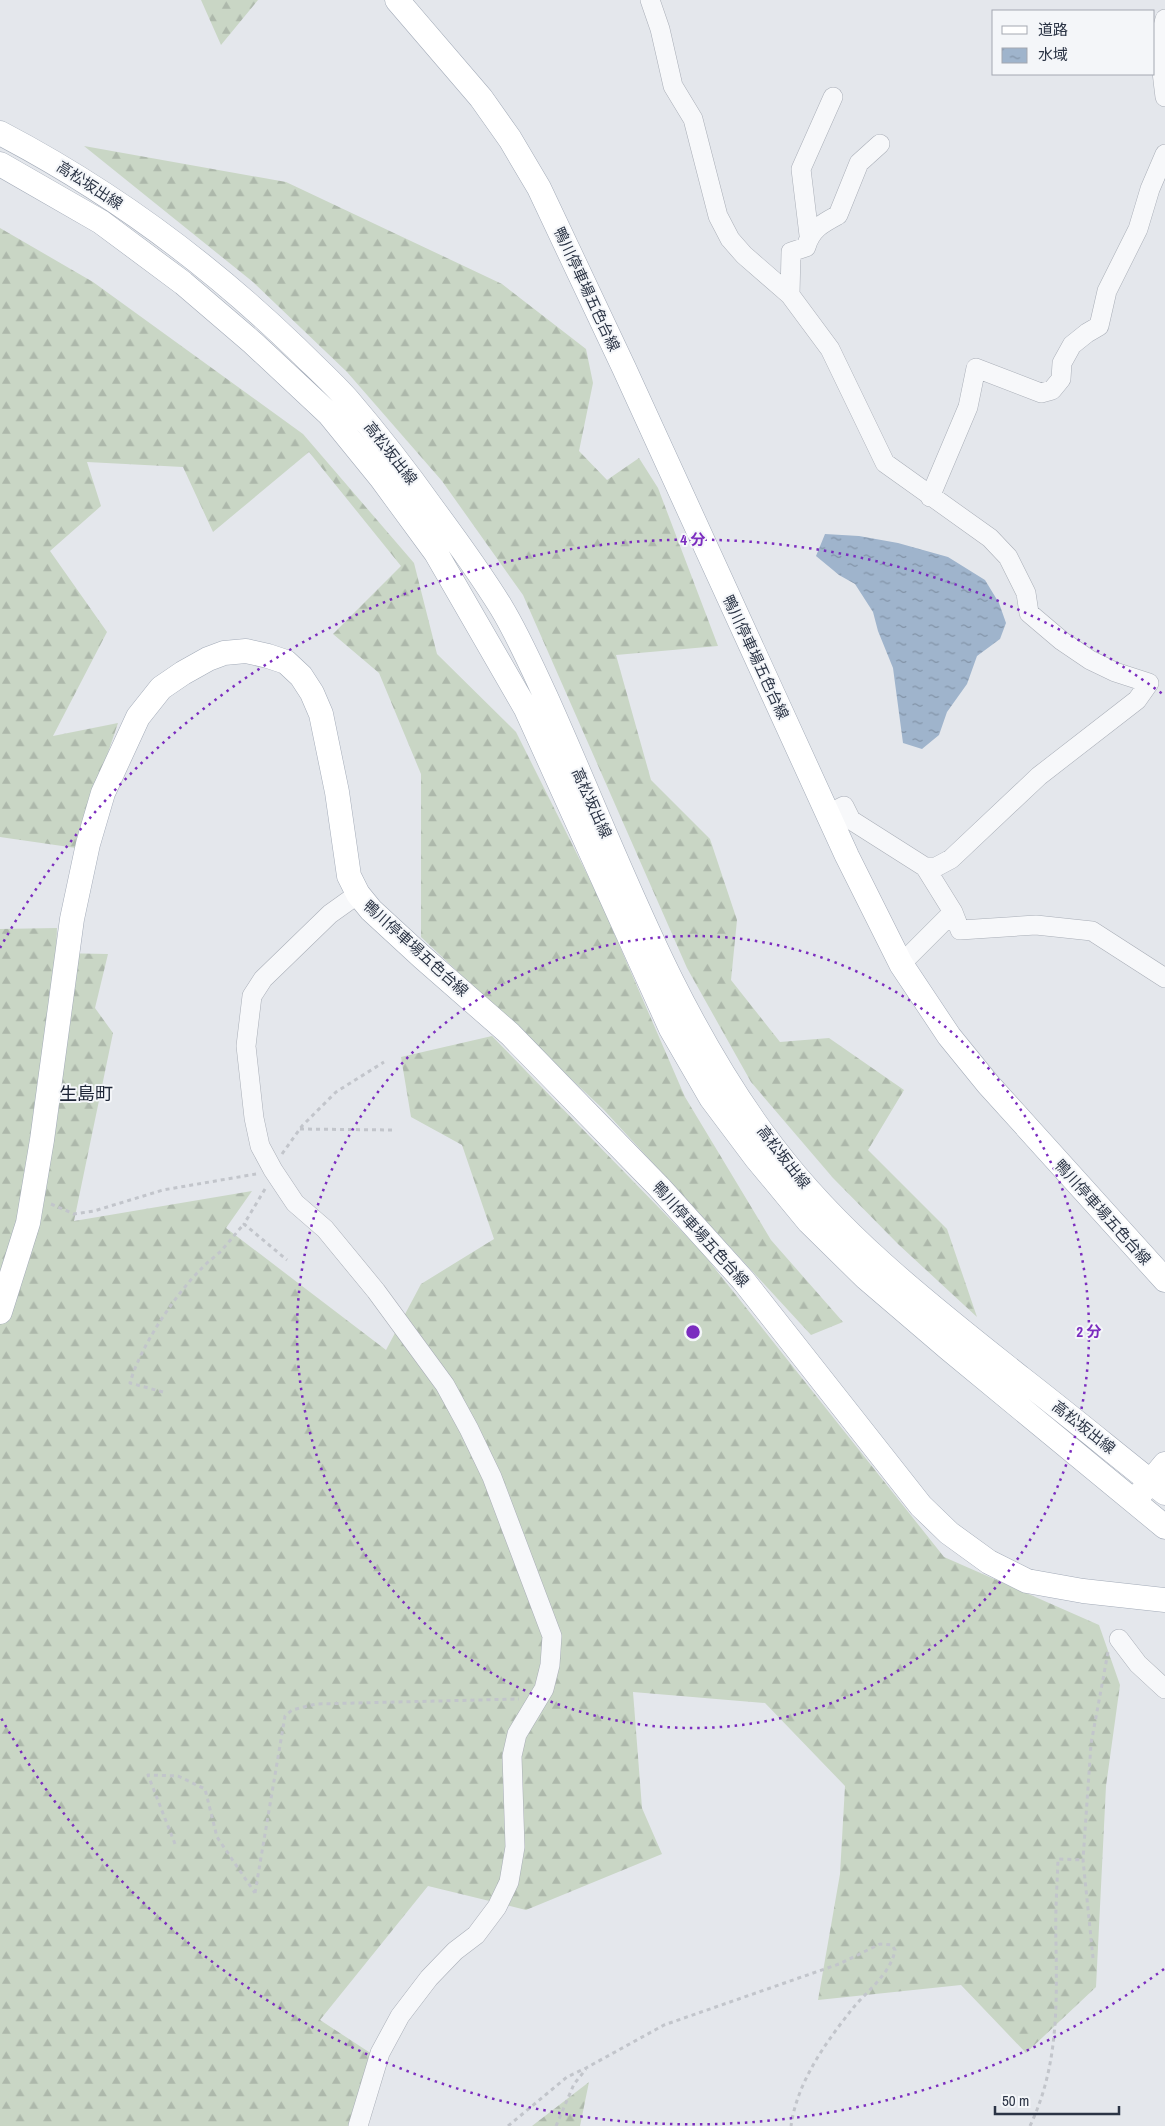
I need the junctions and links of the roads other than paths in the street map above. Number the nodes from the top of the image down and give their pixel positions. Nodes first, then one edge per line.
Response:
1 (397, 0) edge
2 (650, 0) edge
3 (1165, 19) edge
4 (833, 97) dead end
5 (1165, 97) edge
6 (0, 133) edge
7 (880, 144) dead end
8 (1165, 154) edge
9 (0, 164) edge
10 (809, 235) junction
11 (790, 295) junction
12 (930, 497) junction
13 (1157, 682) edge
14 (828, 814) junction
15 (926, 867) junction
16 (358, 894) junction
17 (953, 912) junction
18 (901, 964) junction
19 (1165, 978) edge
20 (1165, 1280) edge
21 (0, 1312) edge
22 (1160, 1480) edge
23 (1134, 1502) junction
24 (1165, 1527) edge
25 (1165, 1600) edge
26 (1119, 1639) road end
27 (1165, 1690) edge
28 (358, 2126) edge

1 - 14 main road, 鴨川停車場五色台線
2 - 11 street
3 - 5 street
4 - 10 street
6 - 22 main road, 高松坂出線
7 - 10 street
8 - 12 street
9 - 23 main road, 高松坂出線
10 - 11 street
11 - 12 street
12 - 13 street
13 - 15 street
14 - 15 street
14 - 18 main road, 鴨川停車場五色台線
15 - 17 street
16 - 21 main road, 鴨川停車場五色台線
16 - 25 main road, 鴨川停車場五色台線
16 - 28 street
17 - 18 street
17 - 19 street
18 - 20 main road, 鴨川停車場五色台線
22 - 23 main road
23 - 24 main road, 高松坂出線
26 - 27 street

